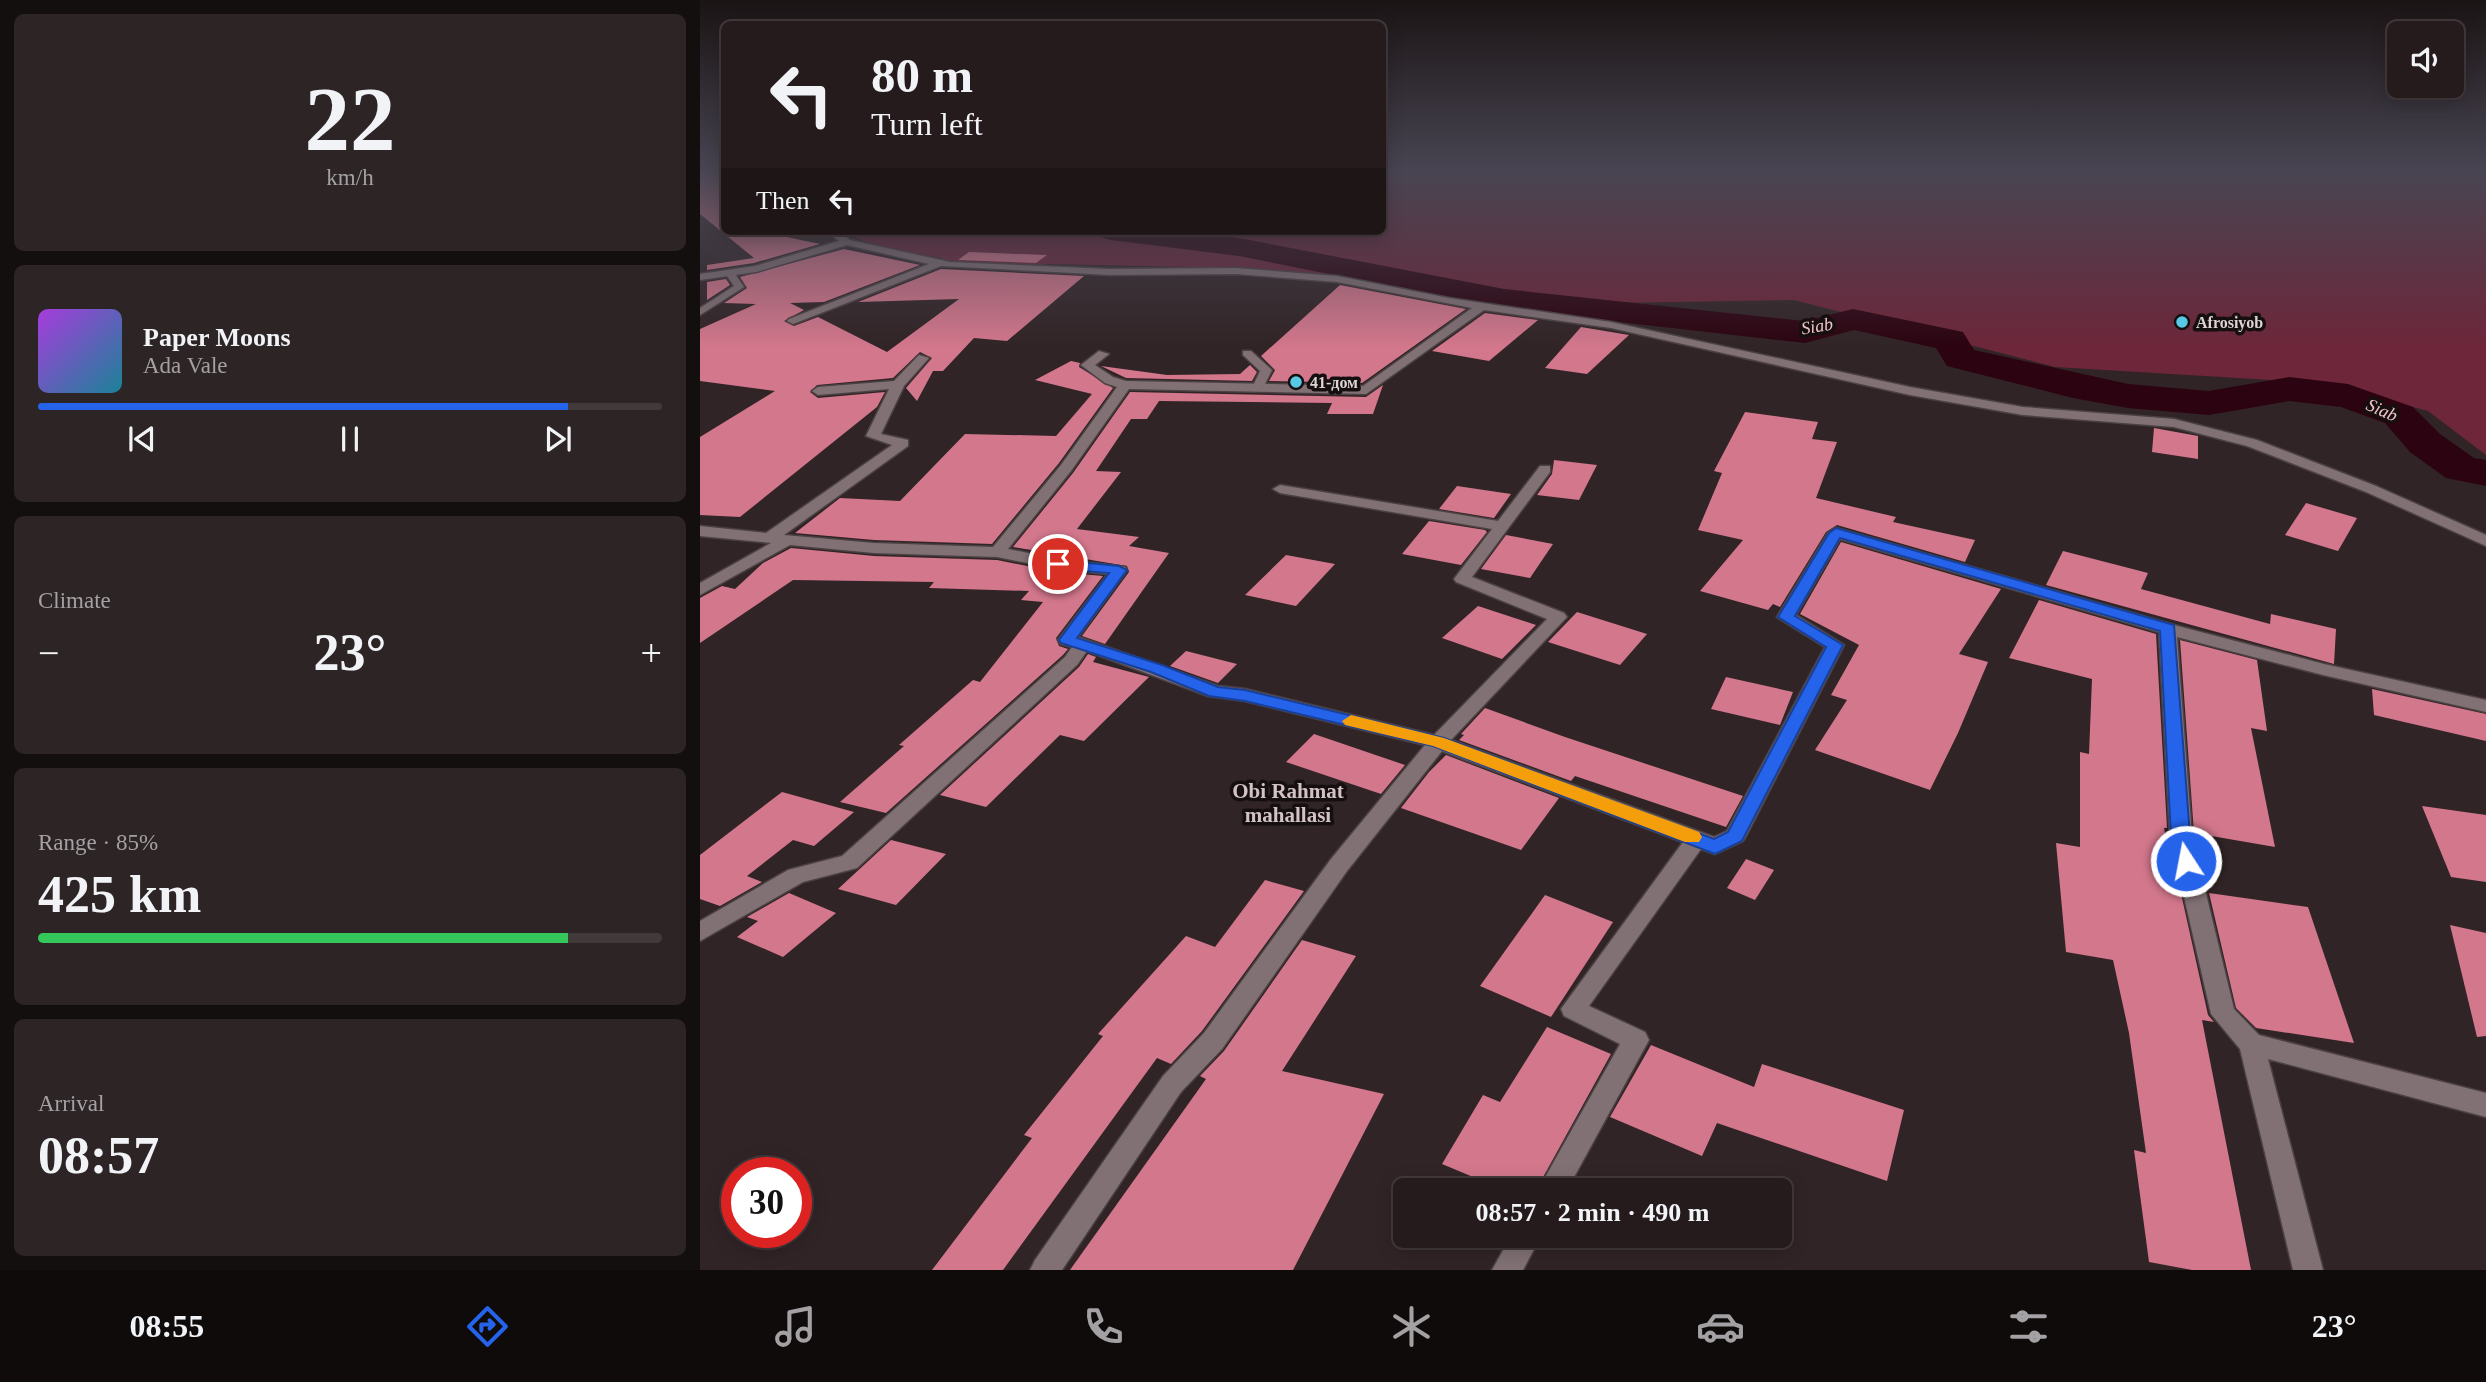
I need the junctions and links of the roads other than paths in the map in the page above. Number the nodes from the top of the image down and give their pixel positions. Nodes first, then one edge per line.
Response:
1 (837, 235) edge
2 (847, 242) junction
3 (940, 263) junction
4 (730, 273) junction
5 (700, 277) edge
6 (1483, 305) junction
7 (700, 312) edge
8 (793, 321) dead end
9 (1247, 353) dead end
10 (1103, 354) dead end
11 (923, 358) dead end
12 (898, 385) junction
13 (1125, 385) junction
14 (1258, 388) junction
15 (818, 390) dead end
16 (1545, 468) dead end
17 (1280, 489) dead end
18 (1502, 526) junction
19 (700, 531) edge
20 (772, 536) junction
21 (790, 538) junction
22 (2486, 541) edge
23 (998, 552) junction
24 (700, 590) edge
25 (2168, 629) junction
26 (1083, 644) junction
27 (2486, 706) edge
28 (1438, 742) junction
29 (1697, 839) junction
30 (700, 932) edge
31 (2251, 1044) junction
32 (2486, 1104) edge
33 (1559, 1178) edge
34 (1520, 1248) edge
35 (1045, 1270) edge
36 (1507, 1270) edge
37 (2308, 1270) edge

1 - 2 street
2 - 3 street
2 - 4 street
3 - 6 street
3 - 8 street
4 - 5 street
4 - 7 lane
6 - 14 street
6 - 22 street
9 - 14 lane
10 - 13 street
11 - 12 street
12 - 15 street
12 - 20 street
13 - 14 street
13 - 23 street
16 - 18 street
17 - 18 street
18 - 28 street
19 - 20 street
20 - 21 street
21 - 23 street
21 - 24 street
23 - 26 street
25 - 27 street
25 - 29 street
25 - 31 street
26 - 28 street
26 - 30 street
28 - 29 street
28 - 35 street
29 - 33 street
31 - 32 street
31 - 37 street
34 - 36 street

